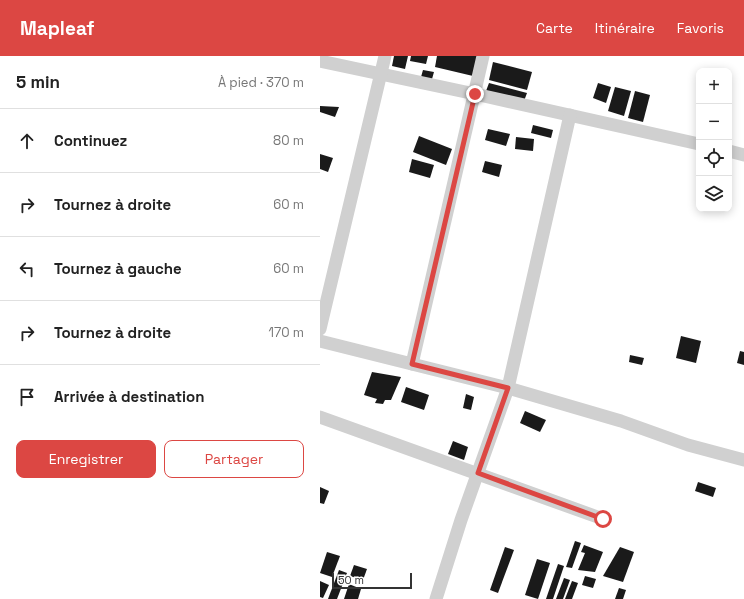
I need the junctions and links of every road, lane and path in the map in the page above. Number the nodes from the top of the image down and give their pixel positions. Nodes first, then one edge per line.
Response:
1 (385, 56) edge
2 (483, 56) edge
3 (320, 61) edge
4 (380, 73) junction
5 (475, 94) junction
6 (570, 115) junction
7 (696, 143) edge
8 (732, 152) edge
9 (744, 155) edge
10 (320, 329) edge
11 (320, 341) edge
12 (412, 364) junction
13 (508, 388) junction
14 (320, 417) edge
15 (744, 460) edge
16 (478, 473) junction
17 (603, 519) dead end
18 (436, 599) edge

1 - 4 street
2 - 5 street
3 - 4 street
4 - 5 street
4 - 10 street
5 - 6 street
5 - 12 street
6 - 7 street
6 - 13 street
8 - 9 street
11 - 12 street
12 - 13 street
13 - 15 street
13 - 16 street
14 - 16 street
16 - 17 street
16 - 18 street

